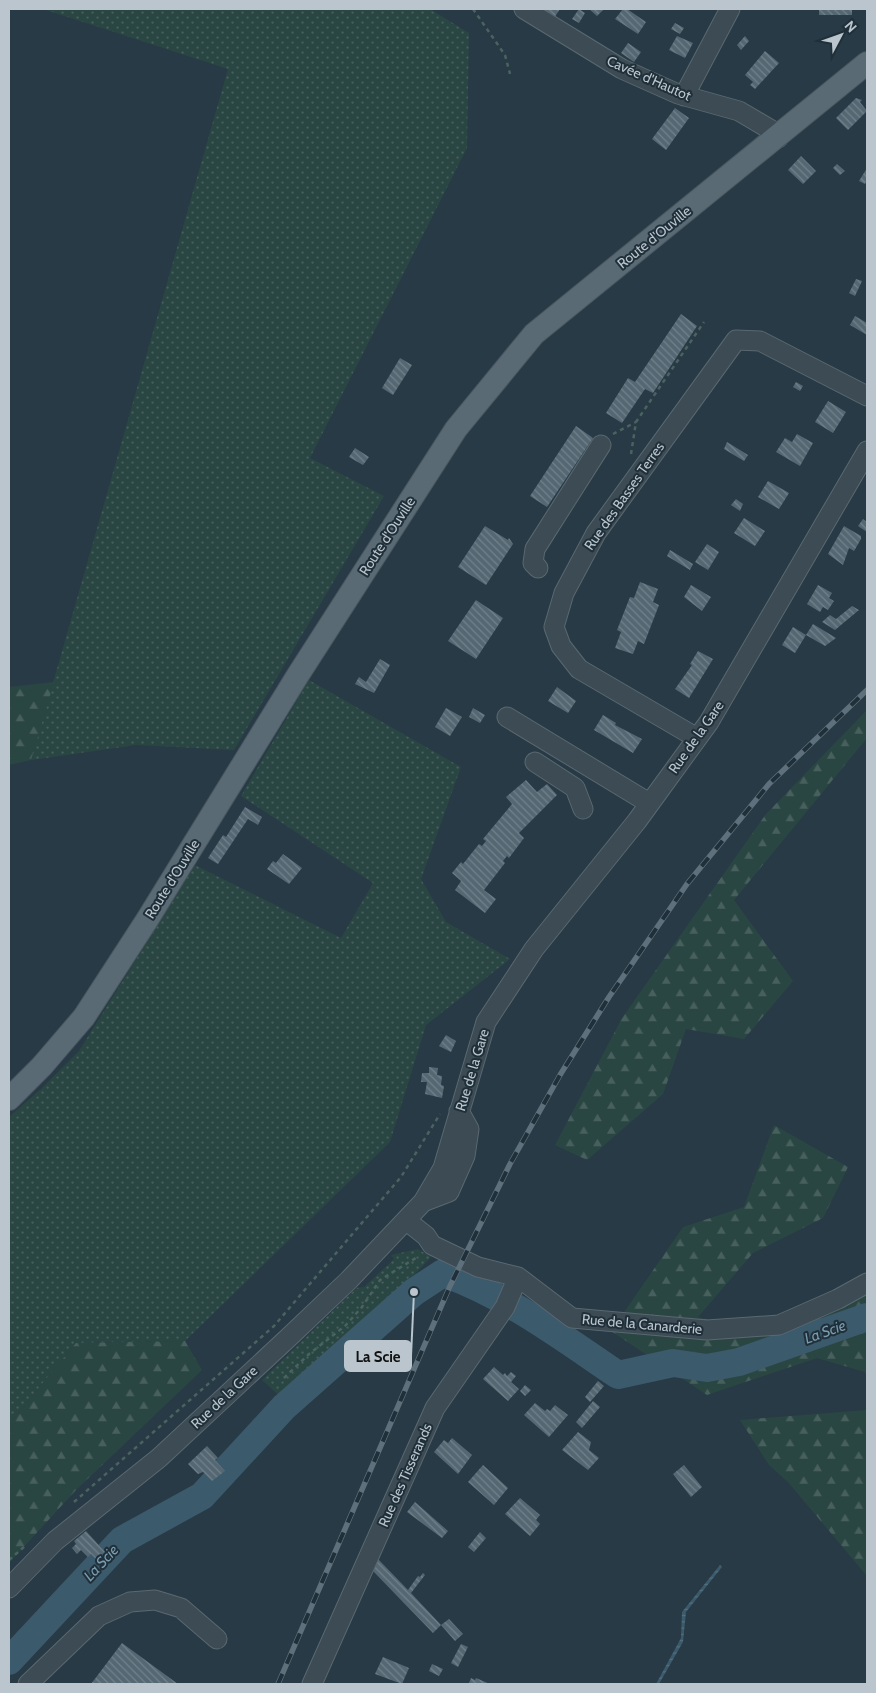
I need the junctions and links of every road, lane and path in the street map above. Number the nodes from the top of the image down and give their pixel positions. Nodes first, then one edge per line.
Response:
1 (473, 9) edge
2 (524, 9) edge
3 (730, 9) edge
4 (867, 63) edge
5 (510, 74) dead end
6 (684, 96) junction
7 (778, 138) junction
8 (704, 322) dead end
9 (867, 396) edge
10 (636, 422) junction
11 (601, 445) joint
12 (867, 451) edge
13 (636, 477) junction
14 (538, 568) dead end
15 (507, 717) dead end
16 (697, 738) junction
17 (534, 762) dead end
18 (649, 803) junction
19 (583, 809) dead end
20 (9, 1099) edge
21 (459, 1111) junction
22 (407, 1221) junction
23 (432, 1245) junction
24 (517, 1281) junction
25 (867, 1283) edge
26 (284, 1378) dead end
27 (68, 1508) dead end
28 (31, 1540) dead end
29 (9, 1560) edge
30 (9, 1588) edge
31 (217, 1639) dead end
32 (28, 1684) edge
33 (312, 1684) edge

1 - 5 path
2 - 6 street, Cavée d'Hautot
3 - 6 street
4 - 7 main road, Route d'Ouville
6 - 7 street, Cavée d'Hautot
7 - 20 main road, Route d'Ouville
8 - 10 path
9 - 13 street, Rue des Basses Terres
10 - 11 path
10 - 13 path
11 - 14 street
12 - 16 street, Rue de la Gare
13 - 16 street, Rue des Basses Terres
15 - 18 street
16 - 18 street, Rue de la Gare
17 - 19 street
18 - 21 street, Rue de la Gare
21 - 22 street, Rue de la Gare
21 - 27 path
22 - 23 street, Rue de la Canarderie
22 - 30 street, Rue de la Gare
23 - 24 street, Rue de la Canarderie
23 - 26 path
24 - 25 street, Rue de la Canarderie
24 - 33 street, Rue des Tisserands
28 - 29 path
31 - 32 street

